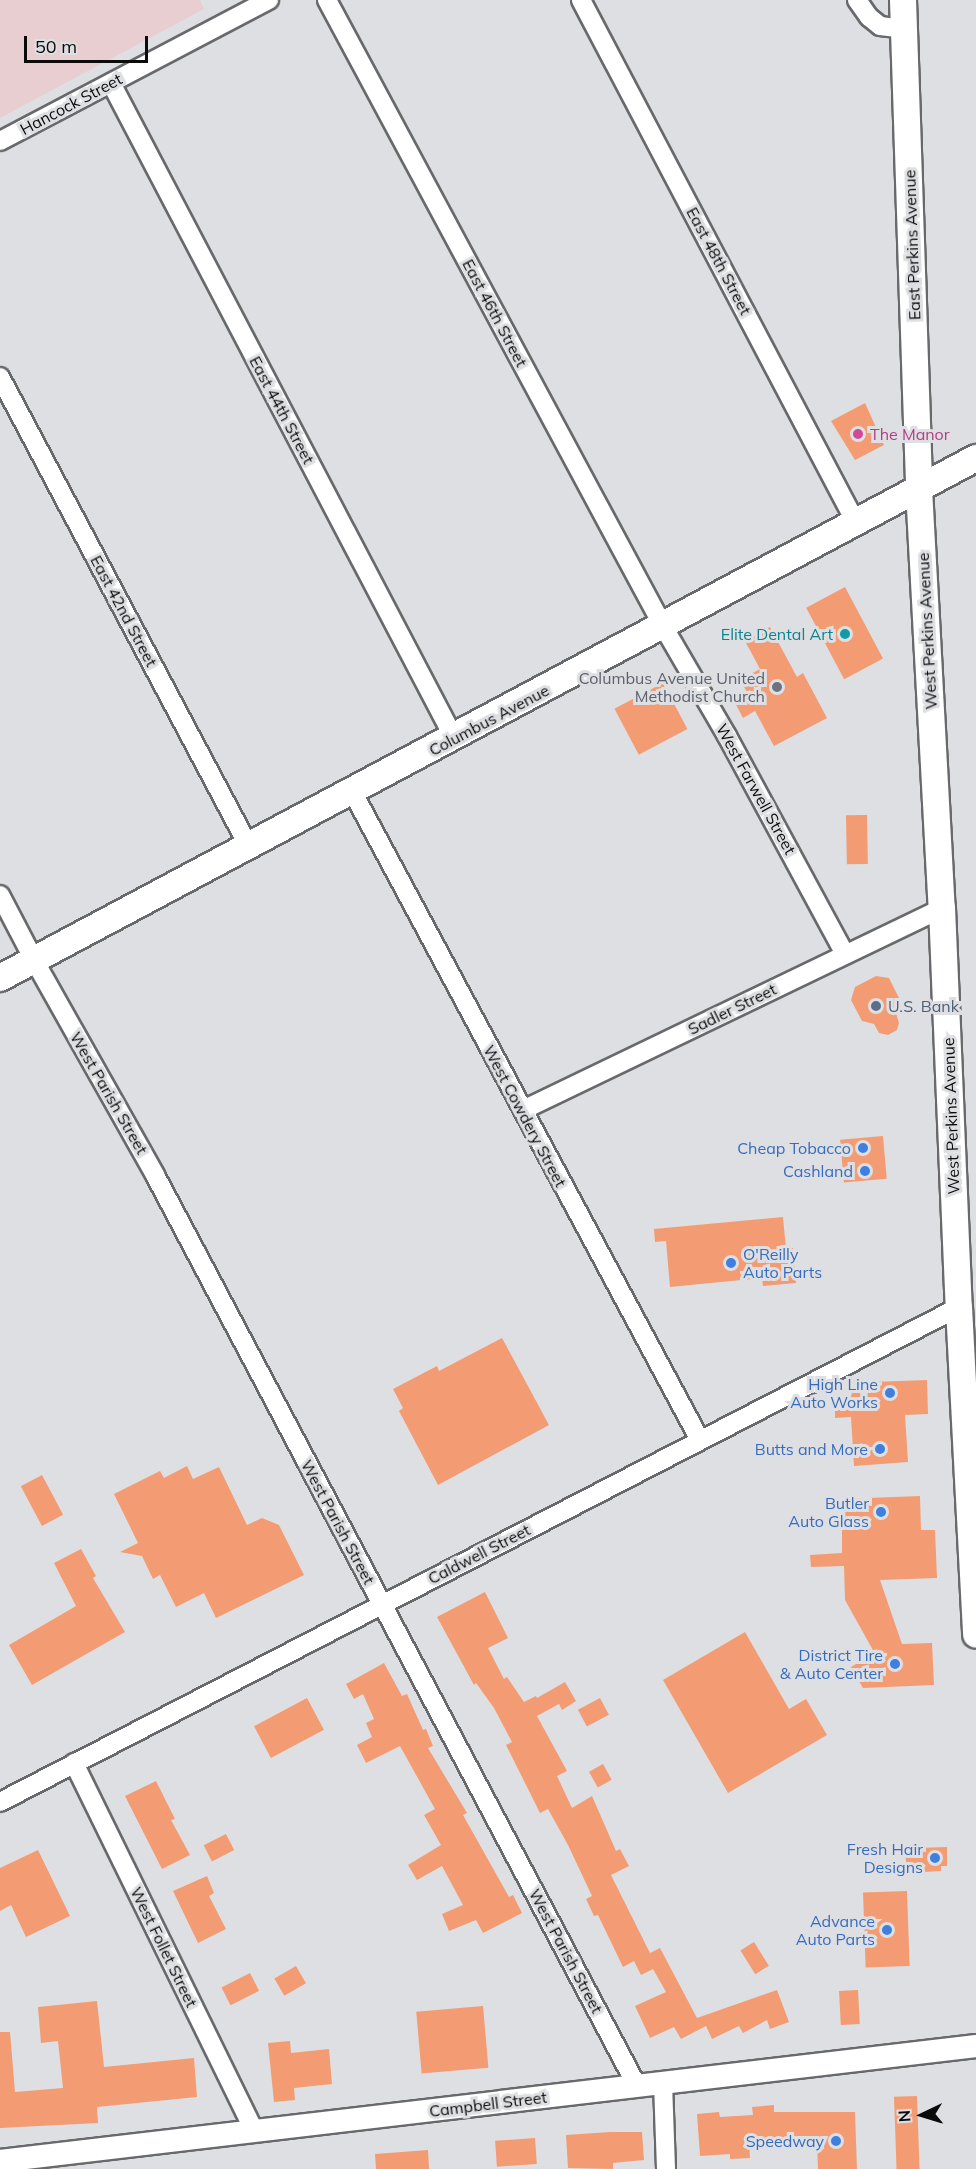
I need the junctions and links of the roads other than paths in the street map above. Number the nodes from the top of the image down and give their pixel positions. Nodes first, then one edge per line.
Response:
1 (269, 0) edge
2 (327, 0) edge
3 (581, 0) edge
4 (857, 0) edge
5 (903, 0) edge
6 (904, 29) junction
7 (111, 83) junction
8 (0, 141) edge
9 (0, 377) edge
10 (976, 458) edge
11 (919, 489) junction
12 (856, 523) junction
13 (663, 626) junction
14 (453, 738) junction
15 (352, 791) junction
16 (248, 845) junction
17 (0, 895) edge
18 (942, 908) junction
19 (845, 954) junction
20 (34, 960) junction
21 (0, 978) edge
22 (523, 1110) junction
23 (958, 1307) junction
24 (700, 1440) junction
25 (381, 1604) junction
26 (976, 1635) edge
27 (74, 1763) junction
28 (0, 1802) edge
29 (976, 2046) edge
30 (663, 2083) junction
31 (638, 2086) junction
32 (254, 2131) junction
33 (12, 2163) edge
34 (666, 2169) edge

1 - 7 street, Hancock Street
2 - 13 street, East 46th Street
3 - 12 street, East 48th Street
4 - 6 street
5 - 6 main road, East Perkins Avenue
6 - 11 main road, East Perkins Avenue
7 - 8 street, Hancock Street
7 - 14 street, East 44th Street
9 - 16 street, East 42nd Street
10 - 11 main road, Columbus Avenue
11 - 12 main road, Columbus Avenue
11 - 18 main road, West Perkins Avenue
12 - 13 main road, Columbus Avenue
13 - 14 main road, Columbus Avenue
13 - 19 street, West Farwell Street
14 - 15 main road, Columbus Avenue
15 - 16 main road, Columbus Avenue
15 - 22 street, West Cowdery Street
16 - 20 main road, Columbus Avenue
17 - 20 street, West Parish Street
18 - 19 street, Sadler Street
18 - 23 main road, West Perkins Avenue
19 - 22 street, Sadler Street
20 - 21 main road, Columbus Avenue
20 - 25 street, West Parish Street
22 - 24 street, West Cowdery Street
23 - 24 street, Caldwell Street
23 - 26 main road, West Perkins Avenue
24 - 25 street, Caldwell Street
25 - 27 street, Caldwell Street
25 - 31 street, West Parish Street
27 - 28 street, Caldwell Street
27 - 32 street, West Follet Street
29 - 30 street, Campbell Street
30 - 31 street, Campbell Street
30 - 34 street
31 - 32 street, Campbell Street
32 - 33 street, Campbell Street

